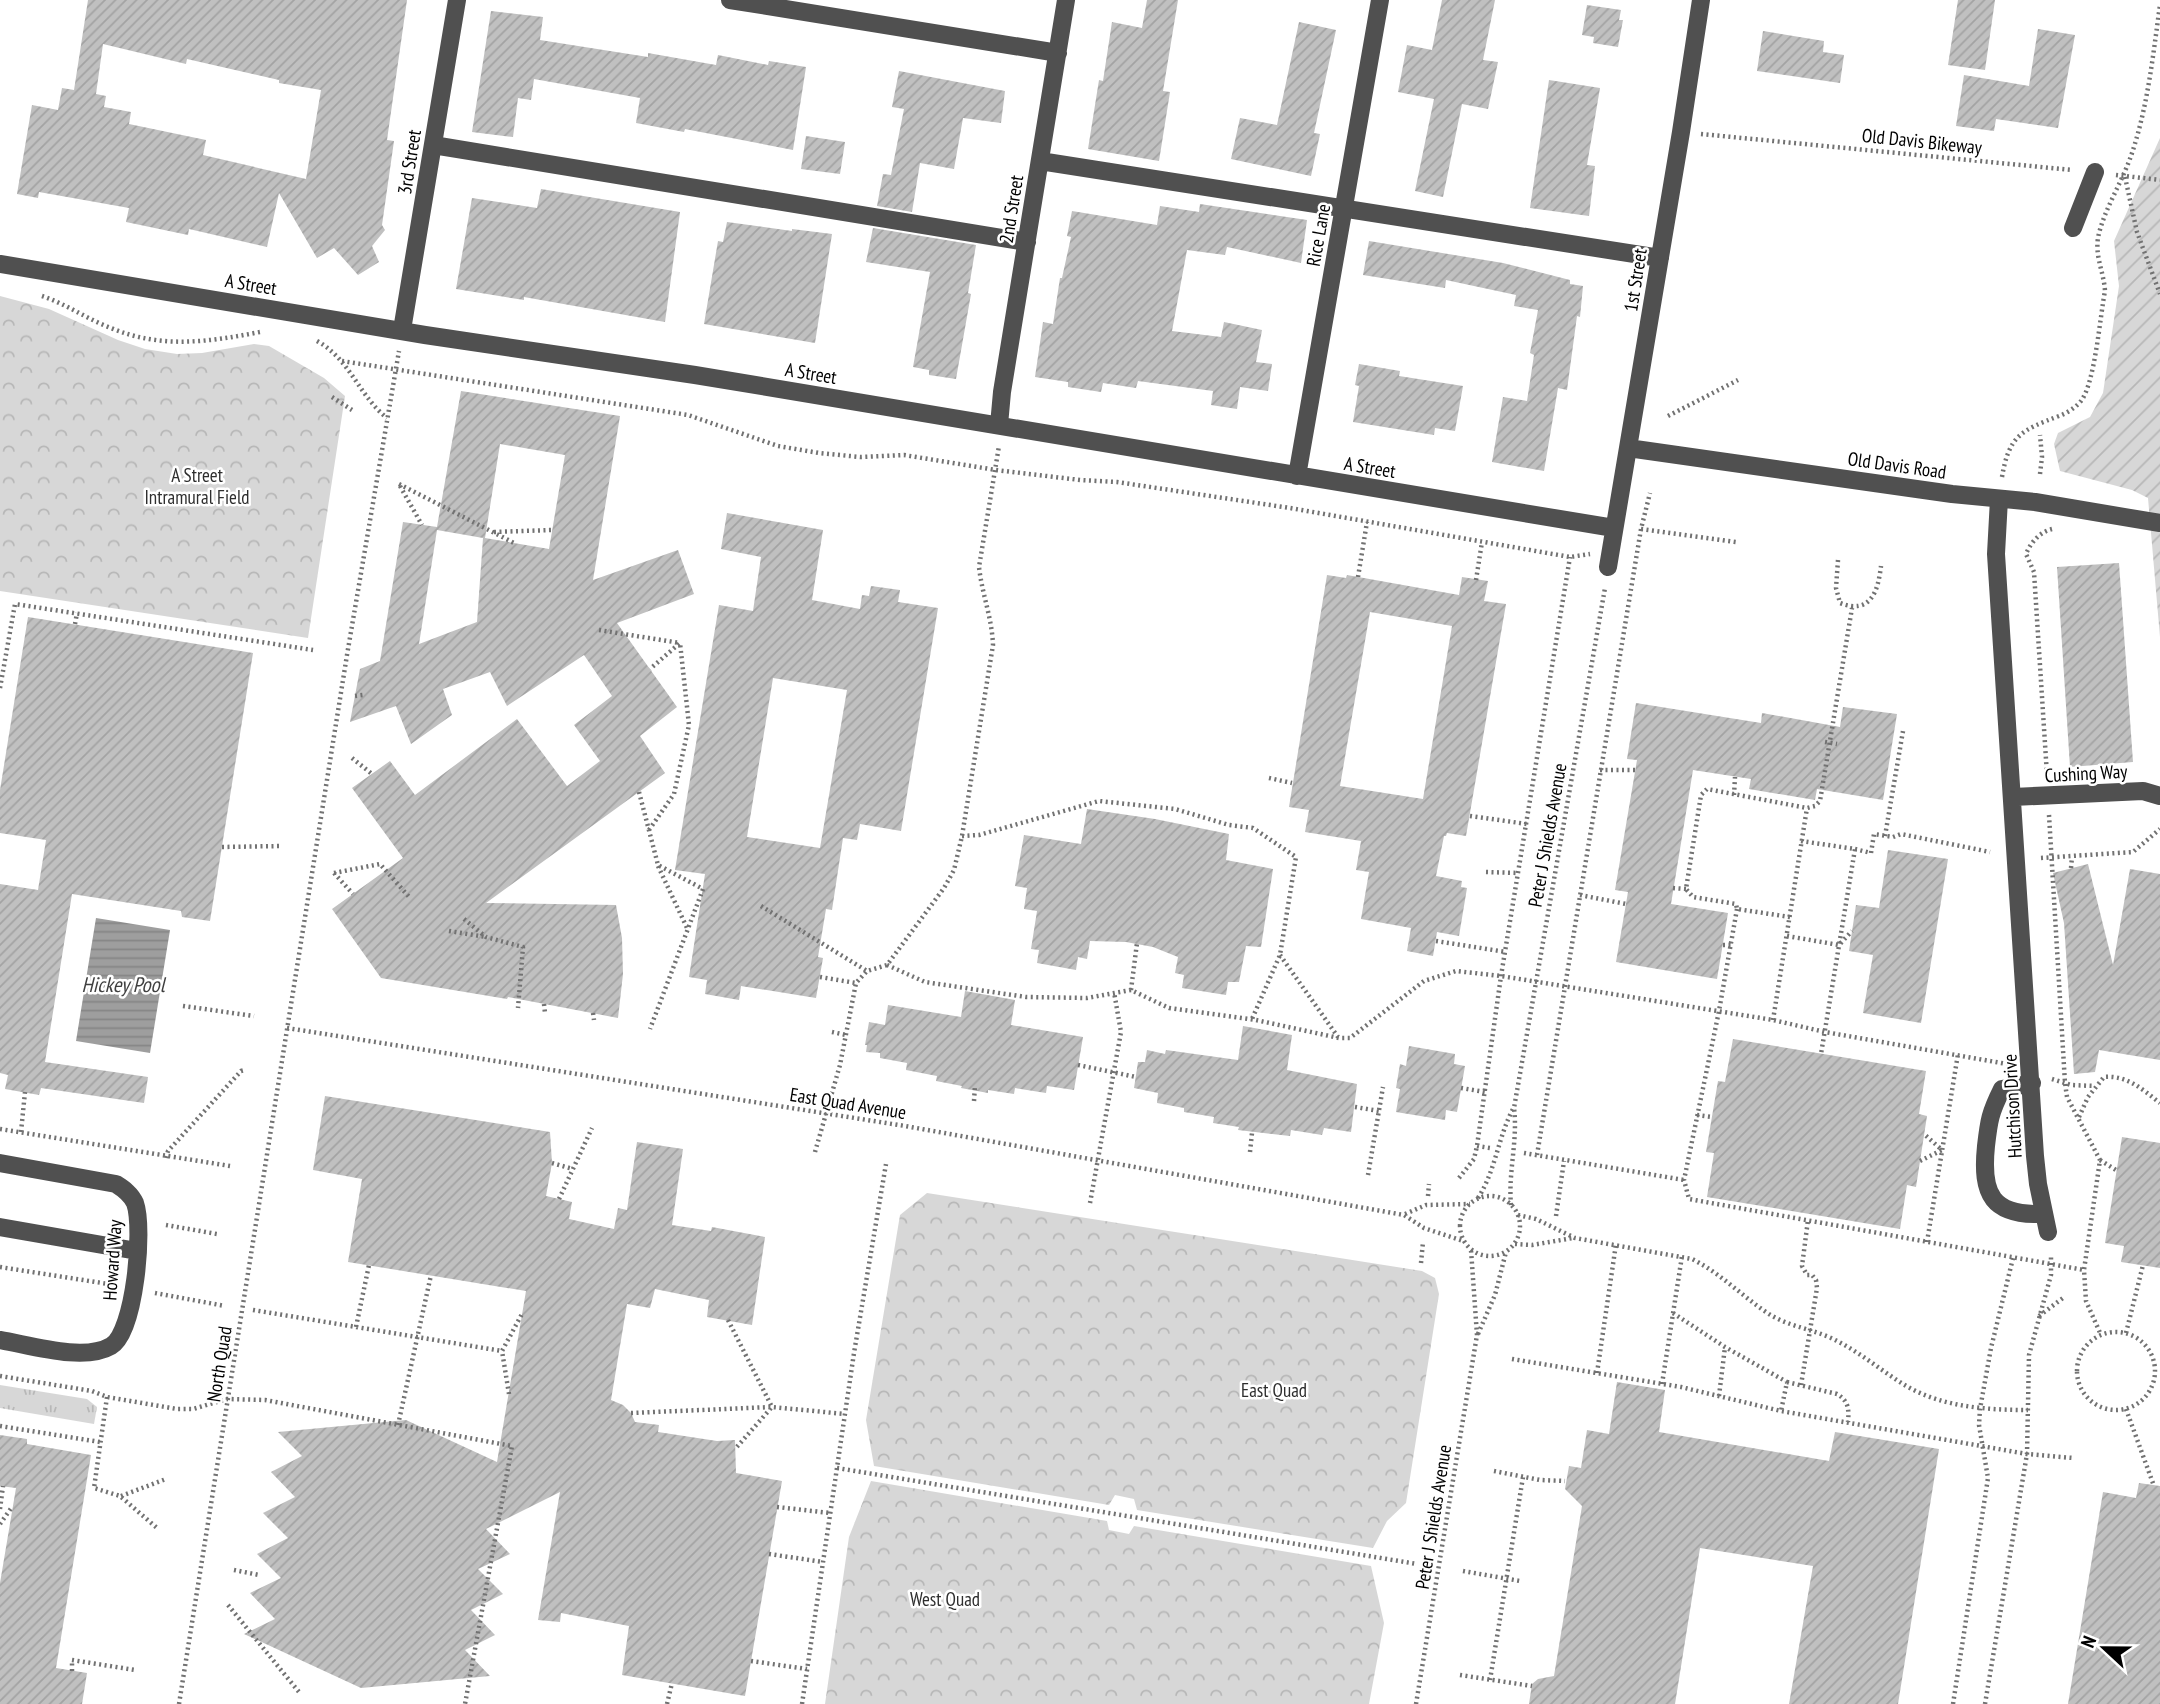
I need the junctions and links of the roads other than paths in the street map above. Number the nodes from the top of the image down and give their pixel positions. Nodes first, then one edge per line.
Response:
1 (457, 0) edge
2 (730, 0) edge
3 (1066, 0) edge
4 (1380, 0) edge
5 (1701, 0) edge
6 (1058, 53) junction
7 (433, 145) junction
8 (1040, 160) junction
9 (2095, 172) road end
10 (1344, 209) junction
11 (2073, 228) dead end
12 (1027, 242) junction
13 (1660, 258) junction
14 (0, 264) edge
15 (402, 330) junction
16 (999, 425) junction
17 (1629, 448) junction
18 (1297, 476) junction
19 (1998, 499) junction
20 (2160, 523) edge
21 (1614, 528) junction
22 (1608, 567) road end
23 (2160, 796) edge
24 (2012, 797) junction
25 (2031, 1078) junction
26 (0, 1163) edge
27 (0, 1227) edge
28 (137, 1251) junction
29 (0, 1340) edge

1 - 7 street, 3rd Street
2 - 6 street
3 - 6 street, 2nd Street
4 - 10 street, Rice Lane
5 - 13 street, 1st Street
6 - 8 street, 2nd Street
7 - 12 street
7 - 15 street, 3rd Street
8 - 10 street
8 - 12 street, 2nd Street
9 - 11 street
10 - 13 street
10 - 18 street, Rice Lane
12 - 16 street, 2nd Street
13 - 17 street, 1st Street
14 - 15 street, A Street
15 - 16 street, A Street
16 - 18 street, A Street
17 - 19 street, Old Davis Road
17 - 21 street, 1st Street
18 - 21 street, A Street
19 - 20 street, Old Davis Road
19 - 24 street, Hutchison Drive
21 - 22 street, 1st Street
23 - 24 street, Cushing Way
24 - 25 street, Hutchison Drive
25 - 25 street, Hutchison Drive
26 - 28 street, Howard Way
27 - 28 street
28 - 29 street, Howard Way

